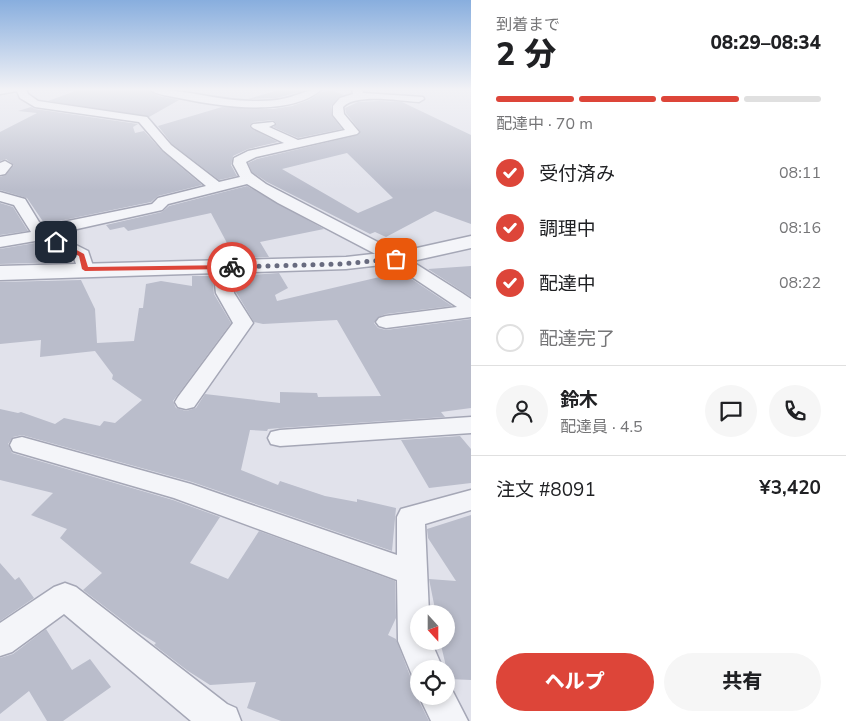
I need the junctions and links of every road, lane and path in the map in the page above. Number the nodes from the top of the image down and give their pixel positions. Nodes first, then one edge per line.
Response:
1 (144, 123) edge
2 (345, 123) edge
3 (270, 124) dead end
4 (296, 144) junction
5 (249, 179) junction
6 (215, 186) junction
7 (0, 196) edge
8 (43, 235) junction
9 (0, 242) edge
10 (471, 242) edge
11 (396, 259) junction
12 (222, 267) junction
13 (85, 269) junction
14 (0, 273) edge
15 (471, 310) edge
16 (386, 322) dead end
17 (186, 402) dead end
18 (471, 425) edge
19 (280, 438) dead end
20 (22, 445) dead end
21 (471, 500) edge
22 (413, 574) junction
23 (0, 641) edge
24 (422, 660) edge
25 (442, 705) edge
26 (223, 721) edge
27 (450, 721) edge

1 - 6 street
2 - 4 street
3 - 4 street
4 - 5 street
5 - 6 street
5 - 11 street
6 - 8 street
7 - 8 street
8 - 9 street
8 - 13 street
10 - 11 street
11 - 12 street
11 - 15 street
12 - 13 street
12 - 17 street
13 - 14 street
15 - 16 street
18 - 19 street
20 - 22 street
21 - 22 street
22 - 24 street
23 - 26 street
25 - 27 street

